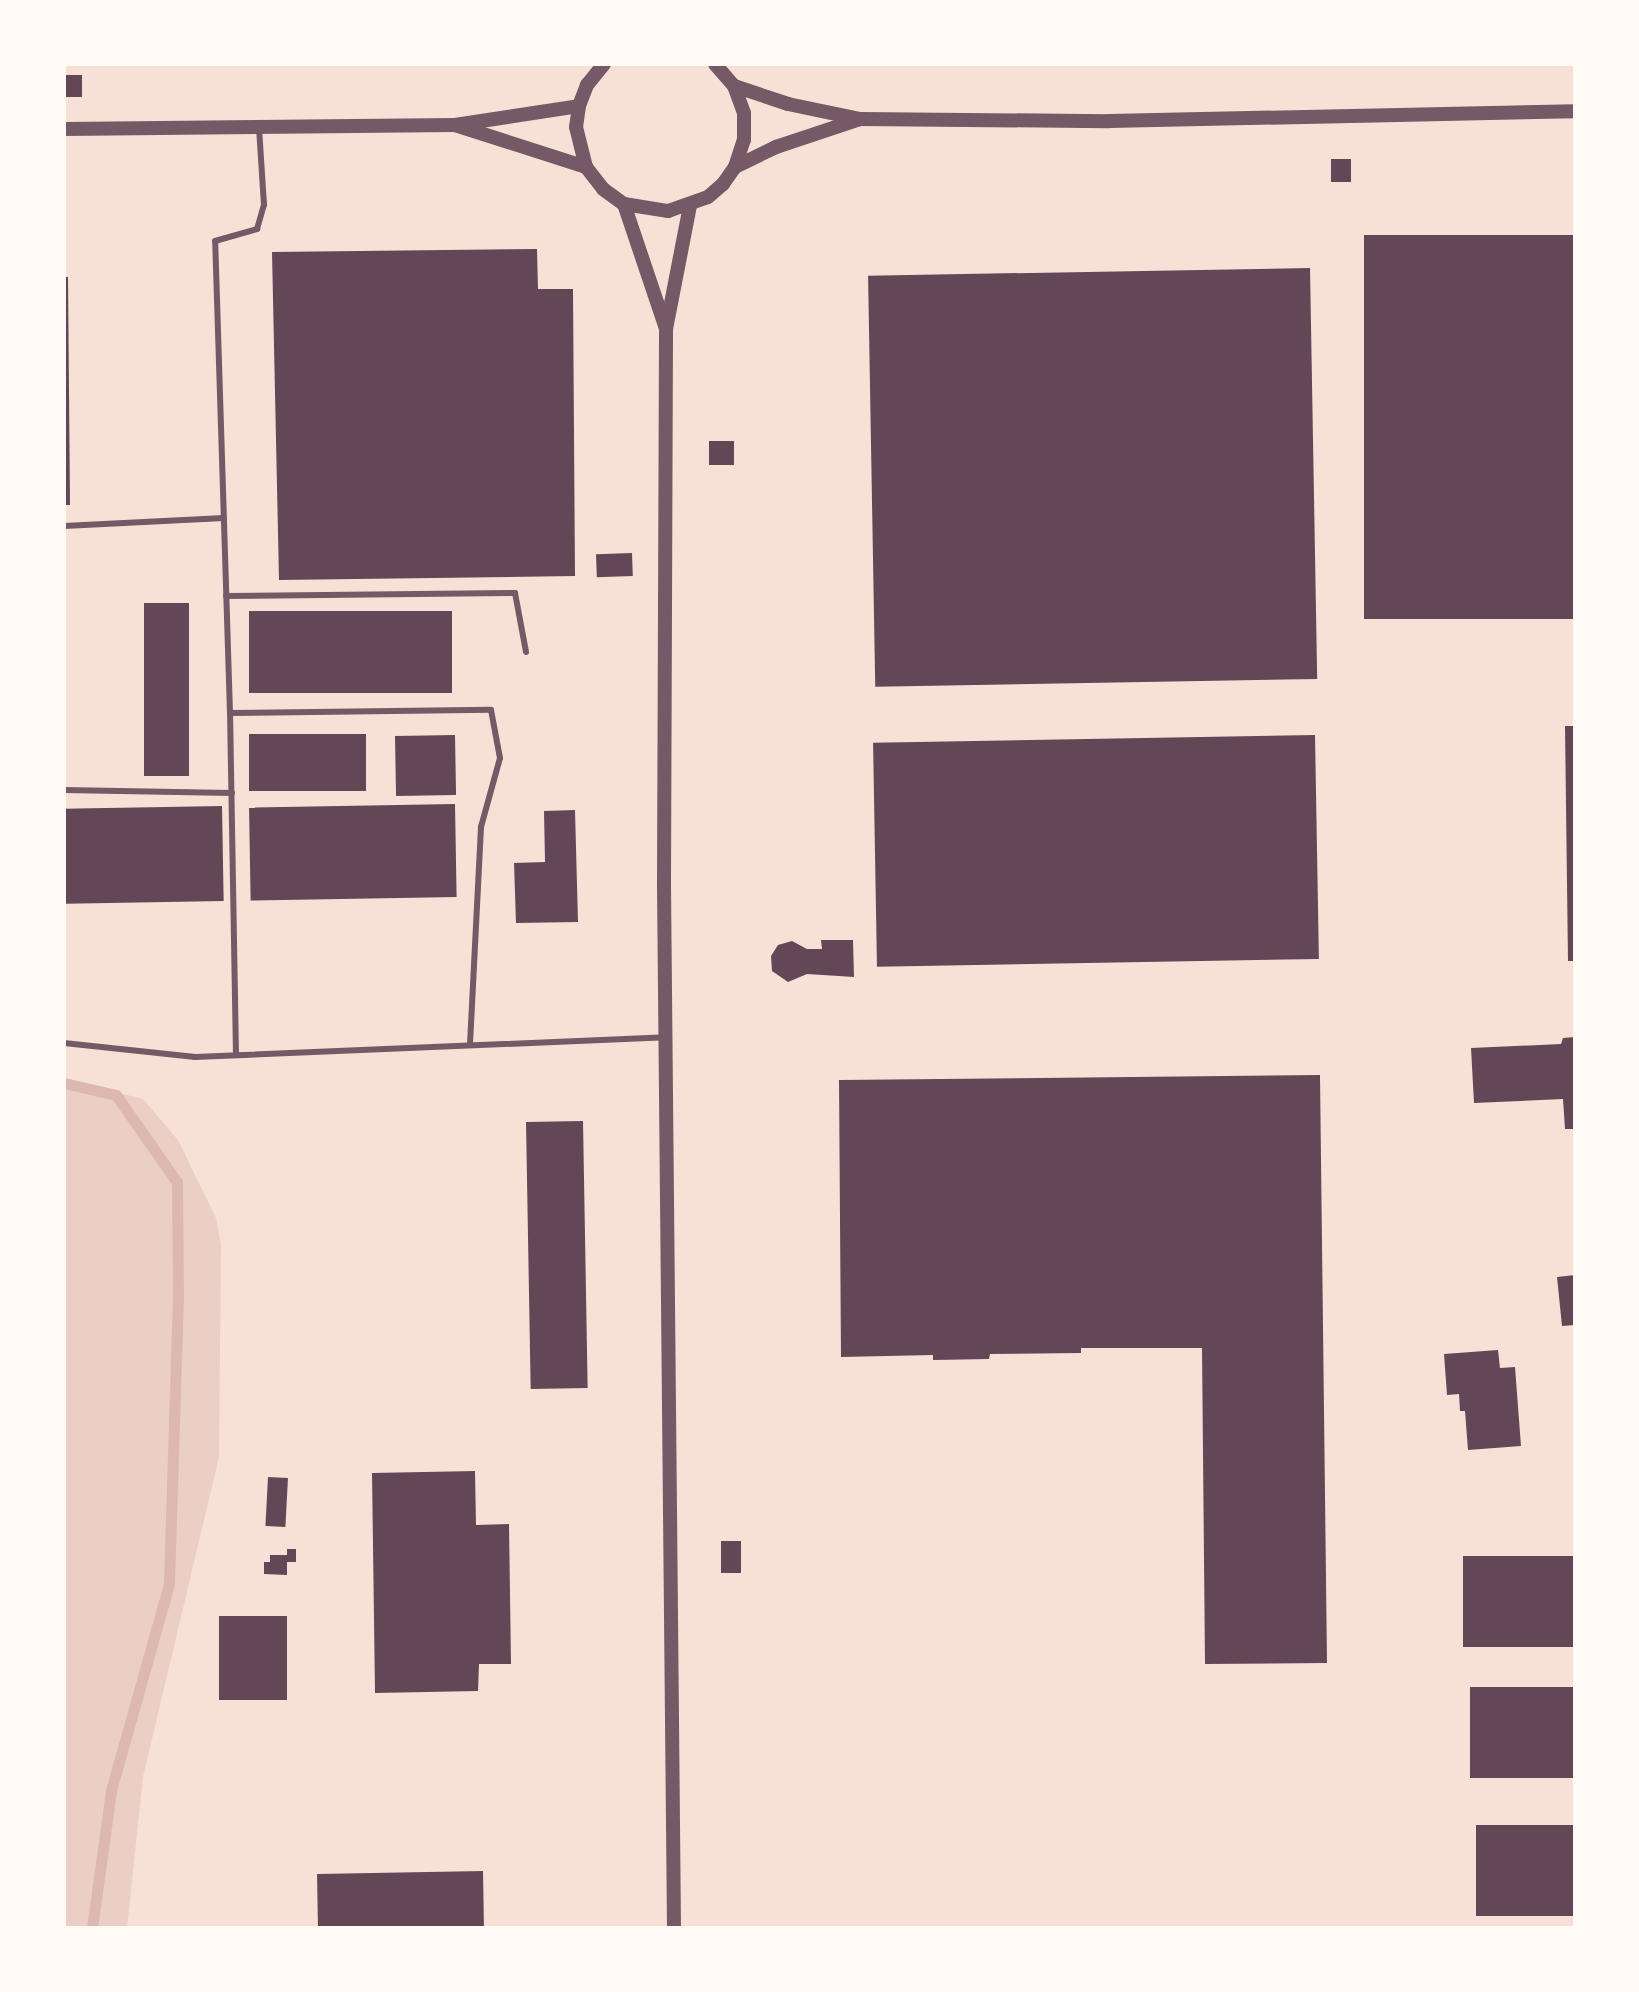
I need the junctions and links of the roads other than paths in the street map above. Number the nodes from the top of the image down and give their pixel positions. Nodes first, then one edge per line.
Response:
1 (604, 64) edge
2 (715, 64) edge
3 (734, 86) junction
4 (579, 106) junction
5 (1575, 111) edge
6 (860, 119) junction
7 (455, 125) junction
8 (259, 127) junction
9 (64, 129) edge
10 (586, 167) junction
11 (735, 167) junction
12 (624, 204) junction
13 (690, 206) junction
14 (666, 329) junction
15 (224, 518) junction
16 (64, 526) edge
17 (226, 596) junction
18 (526, 652) dead end
19 (230, 713) junction
20 (64, 790) edge
21 (232, 793) junction
22 (666, 1037) junction
23 (64, 1043) edge
24 (470, 1045) junction
25 (236, 1055) junction
26 (674, 1928) edge

1 - 4 street
2 - 3 street
3 - 6 street
3 - 11 street
4 - 7 street
4 - 10 street
5 - 6 street
6 - 11 street
7 - 8 street
7 - 10 street
8 - 9 street
8 - 15 lane
10 - 12 street
11 - 13 street
12 - 13 street
12 - 14 street
13 - 14 street
14 - 22 street
15 - 16 lane
15 - 17 lane
17 - 18 lane
17 - 19 lane
19 - 21 lane
19 - 24 lane
20 - 21 lane
21 - 25 lane
22 - 24 lane
22 - 26 street
23 - 25 lane
24 - 25 lane

